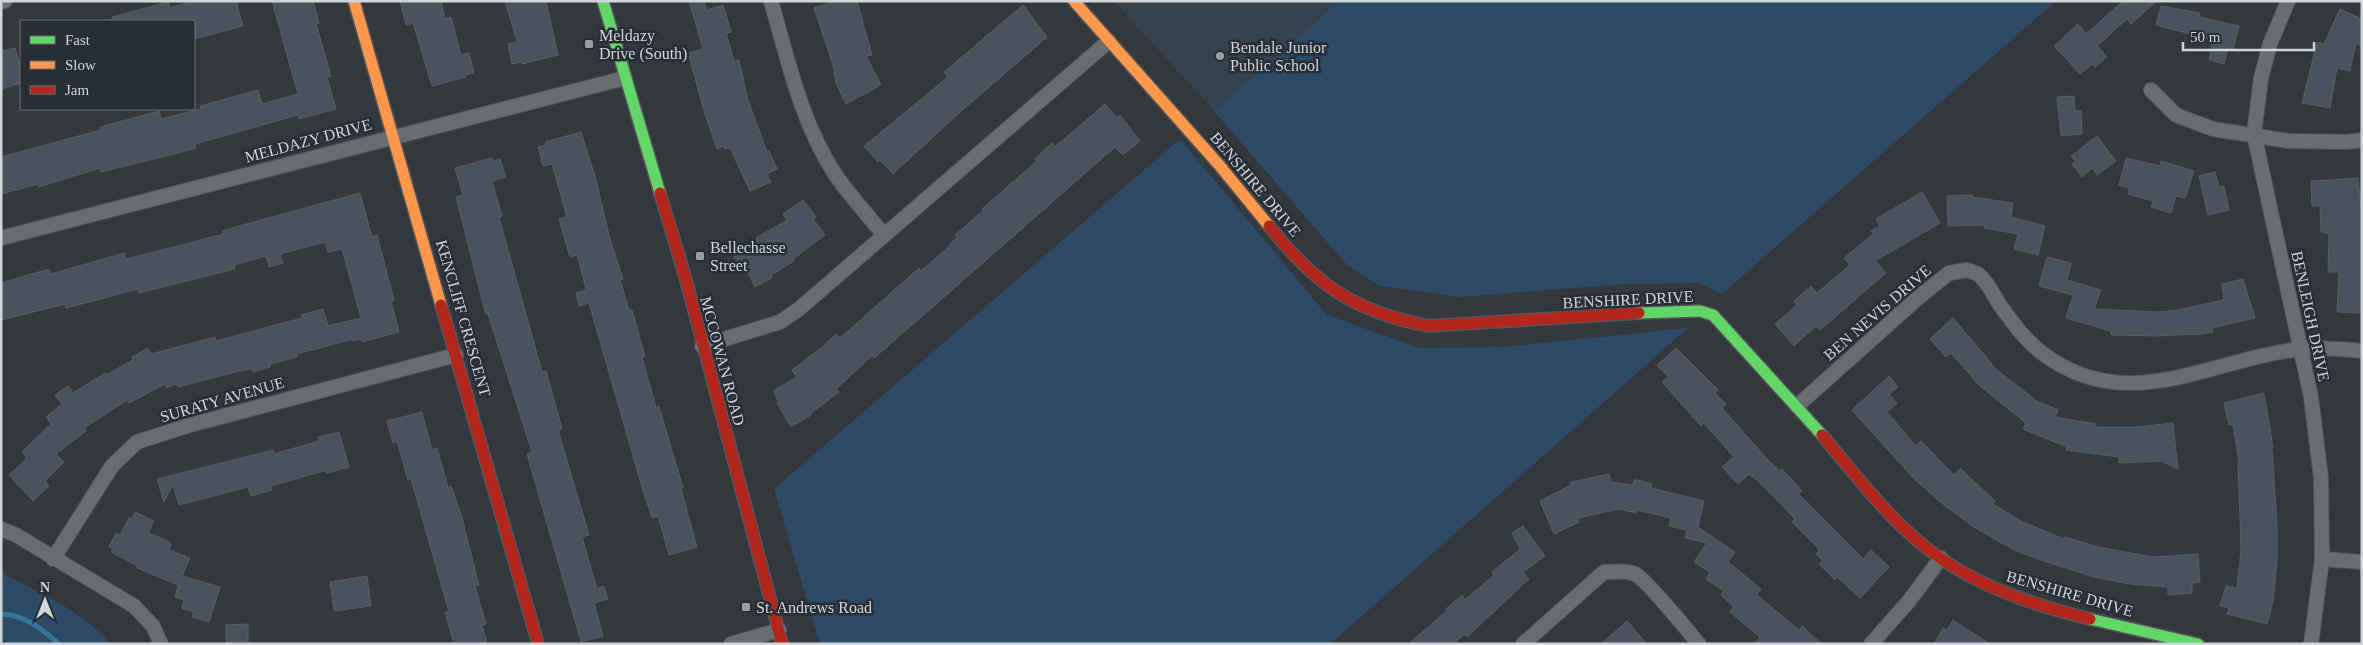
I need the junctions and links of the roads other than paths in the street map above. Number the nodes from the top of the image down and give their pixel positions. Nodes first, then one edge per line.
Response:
1 (5, 1) edge
2 (354, 1) edge
3 (603, 1) edge
4 (771, 1) edge
5 (1074, 1) edge
6 (2288, 1) edge
7 (1, 2) edge
8 (1108, 41) junction
9 (625, 78) junction
10 (2151, 90) dead end
11 (2254, 134) junction
12 (394, 136) junction
13 (2362, 140) edge
14 (883, 234) junction
15 (1, 238) edge
16 (702, 346) junction
17 (2302, 349) junction
18 (2362, 351) edge
19 (456, 355) junction
20 (1797, 406) junction
21 (1, 529) edge
22 (1941, 558) junction
23 (53, 559) junction
24 (2322, 559) junction
25 (2362, 562) edge
26 (780, 637) edge
27 (162, 644) edge
28 (538, 644) edge
29 (731, 644) edge
30 (1523, 644) edge
31 (1699, 644) edge
32 (1871, 644) edge
33 (2198, 644) edge
34 (2311, 644) edge

1 - 7 street
2 - 12 street, KENCLIFF CRESCENT
3 - 9 street, MCCOWAN ROAD
4 - 14 street
5 - 8 street, BENSHIRE DRIVE
6 - 11 street, BENLEIGH DRIVE
8 - 14 street
8 - 20 street, BENSHIRE DRIVE
9 - 12 street, MELDAZY DRIVE
9 - 16 street, MCCOWAN ROAD
10 - 11 street
11 - 13 street
11 - 17 street, BENLEIGH DRIVE
12 - 15 street, MELDAZY DRIVE
12 - 19 street, KENCLIFF CRESCENT
14 - 16 street
16 - 26 street, MCCOWAN ROAD
17 - 18 street, BEN NEVIS DRIVE
17 - 20 street, BEN NEVIS DRIVE
17 - 24 street, BENLEIGH DRIVE
19 - 23 street, SURATY AVENUE
19 - 28 street, KENCLIFF CRESCENT
20 - 22 street, BENSHIRE DRIVE
21 - 23 street
22 - 32 street
22 - 33 street, BENSHIRE DRIVE
23 - 27 street
24 - 25 street
24 - 34 street, BENLEIGH DRIVE
26 - 29 street
30 - 31 street

